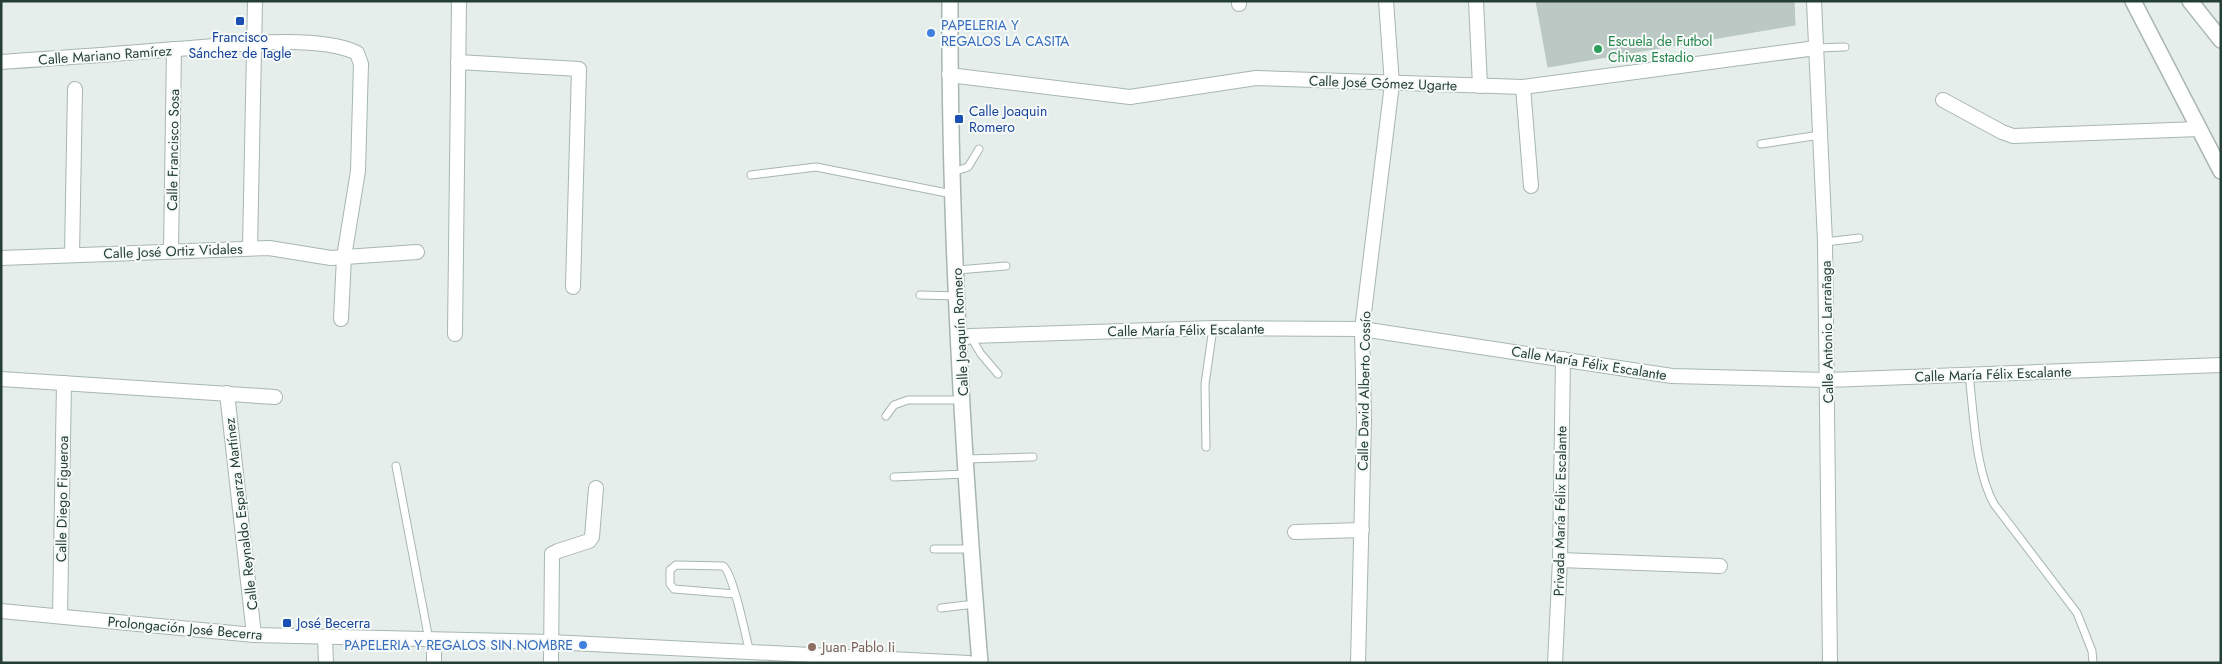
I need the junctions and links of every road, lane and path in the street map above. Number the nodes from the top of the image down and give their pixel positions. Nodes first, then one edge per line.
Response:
1 (255, 1) edge
2 (459, 1) edge
3 (950, 1) edge
4 (1386, 1) edge
5 (1476, 1) edge
6 (1814, 1) edge
7 (2133, 1) edge
8 (2190, 1) edge
9 (2221, 40) edge
10 (254, 43) junction
11 (1845, 47) dead end
12 (1816, 48) junction
13 (174, 49) junction
14 (1, 62) edge
15 (458, 62) junction
16 (950, 75) junction
17 (1392, 84) junction
18 (1480, 86) junction
19 (1522, 87) junction
20 (75, 89) dead end
21 (1943, 100) dead end
22 (2199, 129) junction
23 (1820, 135) junction
24 (1761, 144) dead end
25 (979, 149) dead end
26 (2221, 171) edge
27 (953, 172) junction
28 (751, 175) dead end
29 (1530, 186) dead end
30 (954, 195) junction
31 (1859, 238) dead end
32 (1825, 242) junction
33 (250, 248) junction
34 (171, 250) junction
35 (417, 252) dead end
36 (72, 256) junction
37 (344, 257) junction
38 (1, 258) edge
39 (1006, 266) dead end
40 (957, 270) junction
41 (573, 287) dead end
42 (920, 295) dead end
43 (958, 296) junction
44 (341, 319) dead end
45 (1214, 328) junction
46 (1362, 329) junction
47 (455, 334) dead end
48 (964, 338) junction
49 (1563, 359) junction
50 (2221, 364) edge
51 (998, 374) dead end
52 (1969, 375) junction
53 (1, 379) edge
54 (1828, 380) junction
55 (64, 383) junction
56 (227, 393) junction
57 (275, 397) dead end
58 (963, 400) junction
59 (886, 416) dead end
60 (1206, 447) dead end
61 (1033, 457) dead end
62 (396, 466) dead end
63 (967, 466) junction
64 (894, 477) dead end
65 (596, 488) dead end
66 (1362, 530) junction
67 (1295, 532) dead end
68 (971, 548) junction
69 (934, 549) dead end
70 (1560, 560) junction
71 (1720, 566) dead end
72 (735, 594) junction
73 (975, 604) junction
74 (941, 608) dead end
75 (1, 611) edge
76 (60, 616) junction
77 (254, 635) junction
78 (325, 638) junction
79 (432, 640) junction
80 (551, 642) junction
81 (750, 653) junction
82 (326, 663) edge
83 (434, 663) edge
84 (550, 663) edge
85 (969, 663) edge
86 (980, 663) edge
87 (1358, 663) edge
88 (1555, 663) edge
89 (1830, 663) edge
90 (2093, 663) edge

1 - 10 street
2 - 15 street
3 - 16 street, Calle Joaquín Romero
4 - 17 street, Calle David Alberto Cossío
5 - 18 street
6 - 12 street, Calle Antonio Larrañaga
7 - 22 street
8 - 9 street
10 - 13 street, Calle Mariano Ramírez
10 - 33 street
10 - 37 street, Calle Mariano Ramírez
11 - 12 lane
12 - 19 street, Calle José Gómez Ugarte
12 - 23 street, Calle Antonio Larrañaga
13 - 14 street, Calle Mariano Ramírez
13 - 34 street, Calle Francisco Sosa
15 - 41 street
15 - 47 street
16 - 17 street, Calle José Gómez Ugarte
16 - 27 street, Calle Joaquín Romero
17 - 18 street, Calle José Gómez Ugarte
17 - 46 street, Calle David Alberto Cossío
18 - 19 street, Calle José Gómez Ugarte
19 - 29 street
20 - 36 street
21 - 22 street
22 - 26 street
23 - 24 lane
23 - 32 street, Calle Antonio Larrañaga
25 - 27 lane
27 - 30 street, Calle Joaquín Romero
28 - 30 lane
30 - 40 street, Calle Joaquín Romero
31 - 32 lane
32 - 54 street, Calle Antonio Larrañaga
33 - 34 street, Calle José Ortiz Vidales
33 - 37 street, Calle José Ortiz Vidales
34 - 36 street, Calle José Ortiz Vidales
35 - 37 street, Calle José Ortiz Vidales
36 - 38 street, Calle José Ortiz Vidales
37 - 44 street
39 - 40 lane
40 - 43 street, Calle Joaquín Romero
42 - 43 lane
43 - 48 street, Calle Joaquín Romero
45 - 46 street, Calle María Félix Escalante
45 - 48 street, Calle María Félix Escalante
45 - 60 lane
46 - 49 street, Calle María Félix Escalante
46 - 66 street, Calle David Alberto Cossío
48 - 51 lane
48 - 58 street, Calle Joaquín Romero
49 - 54 street, Calle María Félix Escalante
49 - 70 street, Privada María Félix Escalante
50 - 52 street, Calle María Félix Escalante
52 - 54 street, Calle María Félix Escalante
52 - 90 lane
53 - 55 street
54 - 89 street, Calle Antonio Larrañaga
55 - 56 street
55 - 76 street, Calle Diego Figueroa
56 - 57 street
56 - 77 street, Calle Reynaldo Esparza Martínez
58 - 59 lane
58 - 63 street, Calle Joaquín Romero
61 - 63 lane
62 - 79 lane
63 - 64 lane
63 - 68 street, Calle Joaquín Romero
65 - 80 street
66 - 67 street
66 - 87 street, Calle David Alberto Cossío
68 - 69 lane
68 - 73 street, Calle Joaquín Romero
70 - 71 street
70 - 88 street, Privada María Félix Escalante
72 - 72 lane
72 - 81 lane
73 - 74 lane
73 - 86 street, Calle Joaquín Romero
75 - 76 street, Prolongación José Becerra
76 - 77 street, Prolongación José Becerra
77 - 78 street, Prolongación José Becerra
78 - 79 street, Prolongación José Becerra
78 - 82 street
79 - 80 street, Prolongación José Becerra
79 - 83 street
80 - 81 street, Prolongación José Becerra
80 - 84 street
81 - 85 street, Prolongación José Becerra

